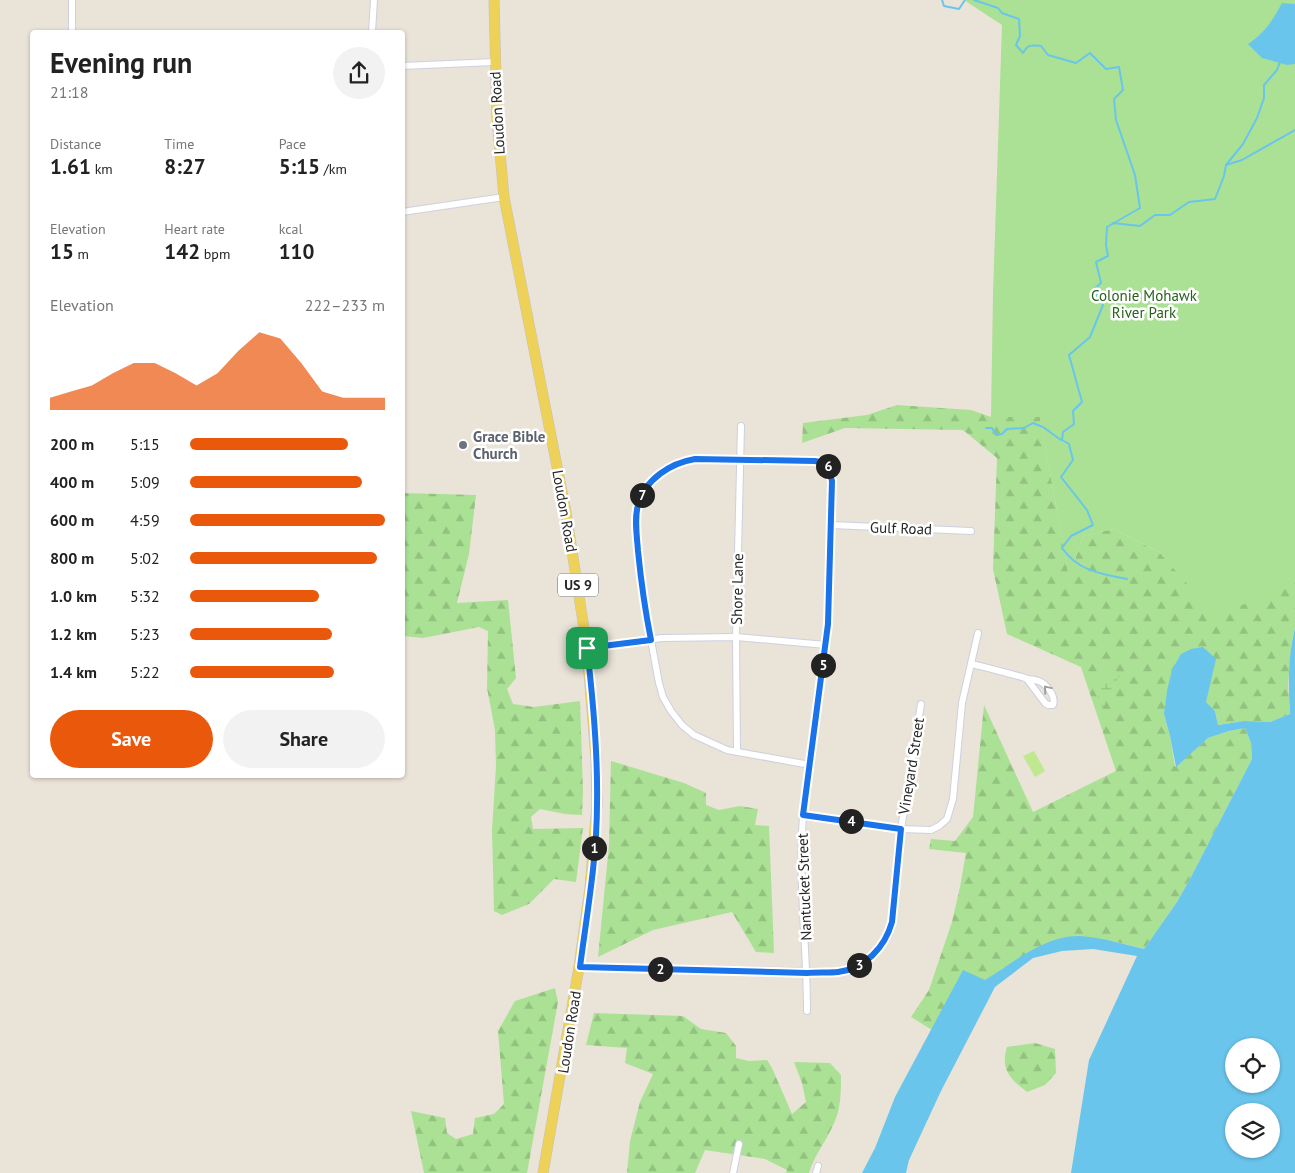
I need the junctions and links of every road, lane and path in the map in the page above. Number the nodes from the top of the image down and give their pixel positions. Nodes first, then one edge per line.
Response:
1 (72, 0) edge
2 (374, 0) edge
3 (494, 0) edge
4 (72, 30) edge
5 (372, 30) edge
6 (494, 62) junction
7 (405, 66) edge
8 (504, 197) junction
9 (405, 212) edge
10 (741, 426) dead end
11 (740, 459) junction
12 (831, 525) junction
13 (971, 531) dead end
14 (978, 633) dead end
15 (736, 637) junction
16 (651, 640) junction
17 (826, 645) junction
18 (587, 648) junction
19 (971, 664) junction
20 (1027, 679) junction
21 (921, 704) dead end
22 (736, 752) junction
23 (810, 764) junction
24 (803, 815) junction
25 (901, 829) junction
26 (580, 967) junction
27 (807, 973) junction
28 (808, 1011) dead end
29 (739, 1144) dead end
30 (543, 1173) edge
31 (733, 1173) edge

1 - 4 street
2 - 5 street
3 - 6 main road, Loudon Road / US 9
6 - 7 street
6 - 8 main road, Loudon Road / US 9
8 - 9 street
8 - 18 main road, Loudon Road / US 9
10 - 11 street, Shore Lane
11 - 12 street, Nantucket Street
11 - 15 street, Shore Lane
11 - 16 street, Nantucket Street
12 - 13 street, Gulf Road
12 - 17 street, Nantucket Street
14 - 19 street
15 - 16 street
15 - 17 street
15 - 22 street, Shore Lane
16 - 18 street
16 - 22 street, Nantucket Street
17 - 23 street, Nantucket Street
18 - 26 main road, Loudon Road / US 9
19 - 20 street
19 - 25 street, Vineyard Street
20 -> 20 street
21 - 25 street, Vineyard Street
22 - 23 street, Nantucket Street
23 - 24 street, Nantucket Street
24 - 25 street, Vineyard Street
24 - 27 street, Nantucket Street
25 - 27 street
26 - 27 street
26 - 30 main road, Loudon Road / US 9
27 - 28 street, Nantucket Street
29 - 31 street

